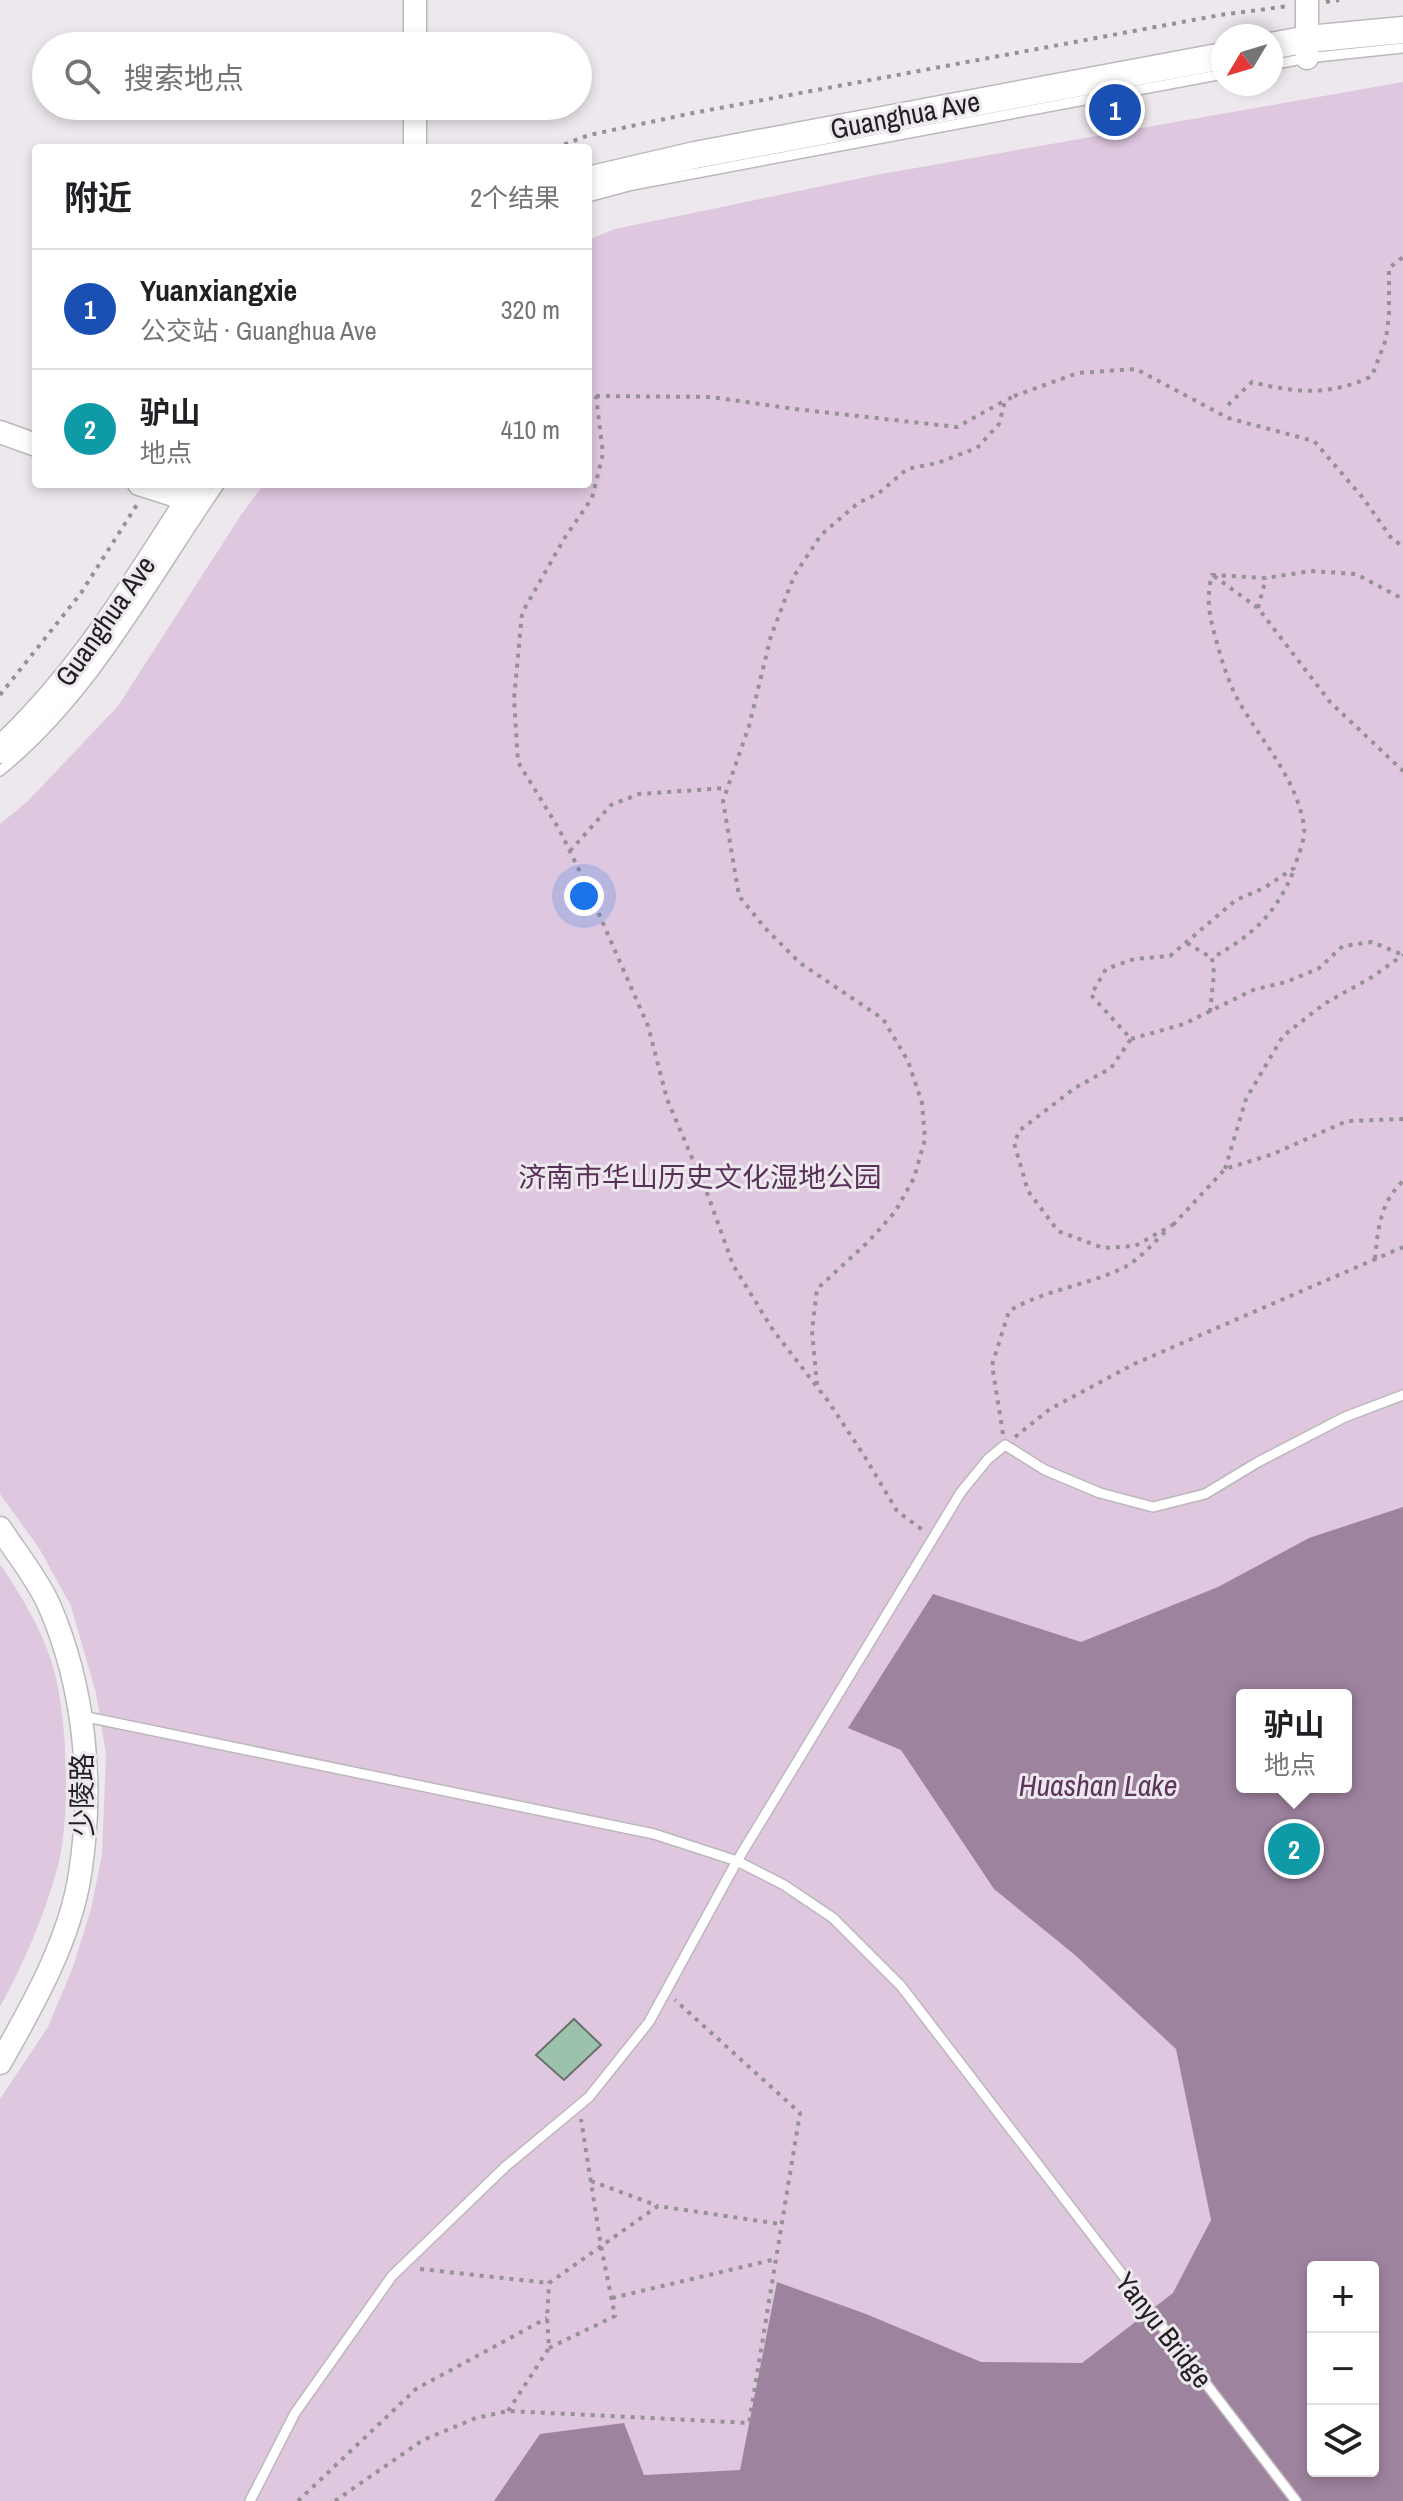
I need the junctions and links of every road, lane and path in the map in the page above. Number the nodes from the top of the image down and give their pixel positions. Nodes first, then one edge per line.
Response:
1 (415, 0) edge
2 (1339, 0) edge
3 (1307, 2) edge
4 (1403, 30) edge
5 (415, 32) edge
6 (1283, 47) edge
7 (1307, 48) junction
8 (1403, 48) edge
9 (1211, 58) edge
10 (1283, 59) edge
11 (1211, 76) edge
12 (415, 120) edge
13 (415, 144) edge
14 (565, 144) edge
15 (592, 179) edge
16 (592, 196) edge
17 (1403, 257) edge
18 (592, 392) edge
19 (596, 396) junction
20 (1005, 401) junction
21 (1228, 405) dead end
22 (0, 432) edge
23 (32, 444) edge
24 (142, 488) edge
25 (160, 488) edge
26 (217, 488) edge
27 (194, 492) edge
28 (1403, 546) edge
29 (1212, 575) junction
30 (1266, 578) junction
31 (1403, 599) edge
32 (1258, 608) junction
33 (0, 695) edge
34 (0, 750) edge
35 (0, 771) edge
36 (1403, 771) edge
37 (726, 788) junction
38 (570, 851) junction
39 (1294, 868) junction
40 (1186, 943) junction
41 (1212, 958) junction
42 (1210, 1012) junction
43 (1131, 1039) junction
44 (1403, 1119) edge
45 (1225, 1169) junction
46 (1403, 1181) edge
47 (1174, 1224) junction
48 (1403, 1247) edge
49 (1375, 1259) junction
50 (817, 1388) junction
51 (1403, 1395) edge
52 (1005, 1445) junction
53 (0, 1528) edge
54 (934, 1538) junction
55 (79, 1715) junction
56 (737, 1861) junction
57 (666, 1992) junction
58 (0, 2063) edge
59 (579, 2105) junction
60 (591, 2181) junction
61 (658, 2206) junction
62 (781, 2224) junction
63 (601, 2246) junction
64 (776, 2259) junction
65 (401, 2266) junction
66 (549, 2283) junction
67 (612, 2298) junction
68 (547, 2318) junction
69 (549, 2348) junction
70 (508, 2411) junction
71 (250, 2501) edge
72 (298, 2501) edge
73 (335, 2501) edge
74 (1296, 2501) edge

1 - 5 street
2 - 3 path
3 - 7 street
3 - 14 path
4 - 7 main road
6 - 7 main road
7 - 8 lane
7 - 10 lane
9 - 15 main road, Guanghua Ave
11 - 16 lane
12 - 13 street
17 - 21 path
18 - 19 path
19 - 20 path
19 - 38 path
20 - 28 path
20 - 37 path
22 - 23 street
24 - 33 path
25 - 27 street
26 - 35 lane
27 - 34 main road, Guanghua Ave
29 - 30 path
29 - 32 path
29 - 39 path
30 - 31 path
30 - 32 path
32 - 36 path
37 - 38 path
37 - 50 path
38 - 50 path
39 - 40 path
39 - 41 path
40 - 41 path
40 - 43 path
41 - 42 path
42 - 43 path
42 - 45 path
43 - 47 path
44 - 45 path
45 - 47 path
46 - 49 path
47 - 52 path
48 - 49 path
49 - 52 path
50 - 54 path
51 - 52 lane
52 - 54 lane
53 - 55 street, 少陵路
54 - 56 lane
55 - 56 lane, Yanyu Bridge
55 - 58 street, 少陵路
56 - 57 lane
56 - 74 lane, Yanyu Bridge
57 - 59 lane
57 - 62 path
59 - 60 path
59 - 65 lane
60 - 61 path
60 - 63 path
61 - 62 path
61 - 63 path
62 - 64 path
63 - 66 path
63 - 67 path
64 - 67 path
64 - 70 path
65 - 66 path
65 - 71 lane
66 - 68 path
67 - 69 path
68 - 69 path
68 - 72 path
69 - 70 path
70 - 73 path

